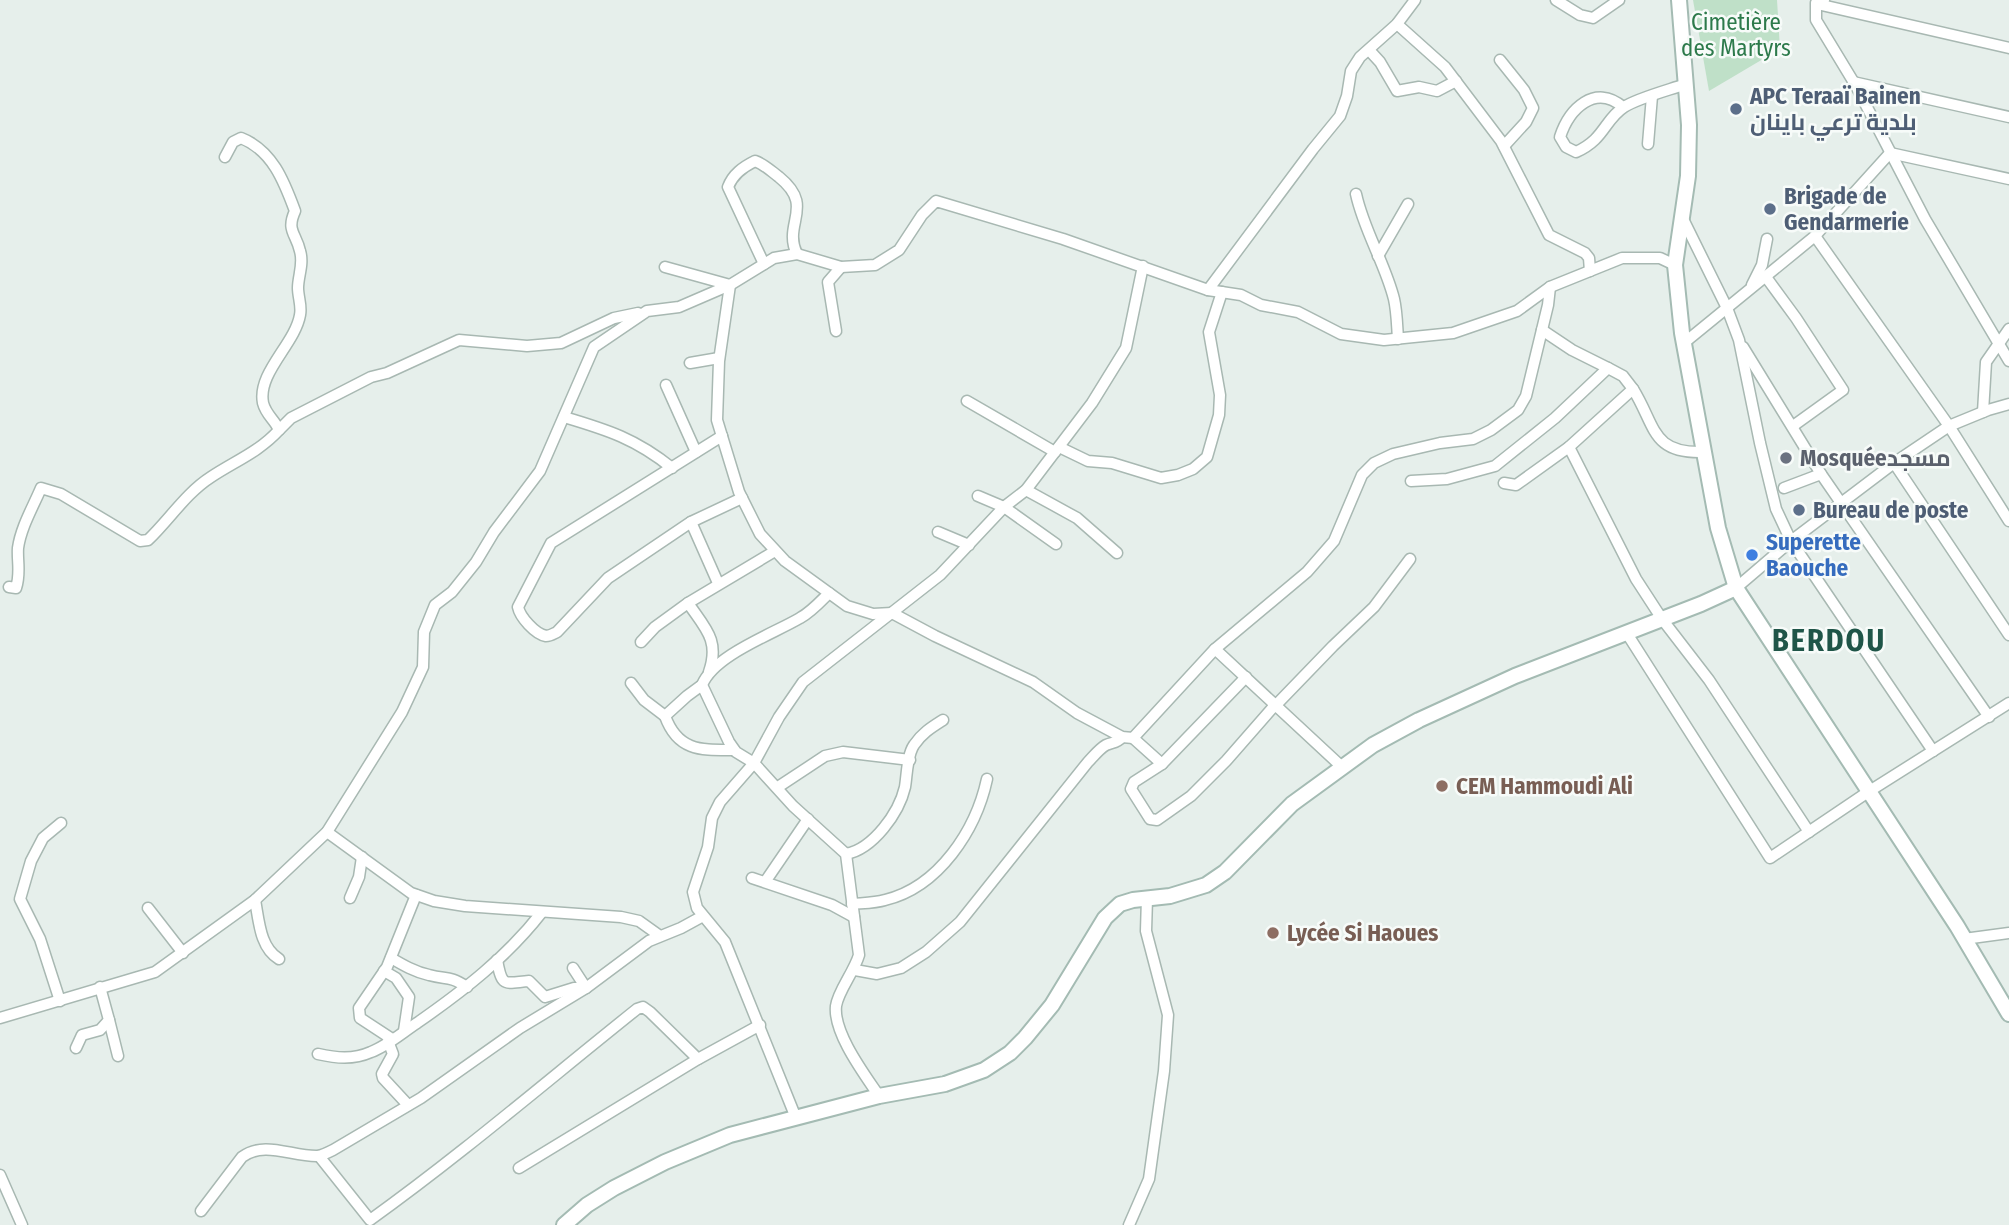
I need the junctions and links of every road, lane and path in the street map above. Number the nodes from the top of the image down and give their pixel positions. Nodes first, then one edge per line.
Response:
1 (1415, 0) edge
2 (1556, 0) edge
3 (1619, 0) edge
4 (1679, 0) edge
5 (1820, 2) edge
6 (1396, 24) junction
7 (2009, 48) edge
8 (1369, 50) junction
9 (1500, 60) dead end
10 (1456, 81) junction
11 (1853, 82) junction
12 (1686, 84) junction
13 (1652, 96) junction
14 (1623, 107) junction
15 (2009, 117) edge
16 (1648, 144) dead end
17 (1504, 146) junction
18 (1891, 153) junction
19 (225, 157) dead end
20 (2009, 179) edge
21 (1356, 194) dead end
22 (1408, 204) dead end
23 (1682, 216) junction
24 (1815, 236) junction
25 (1767, 239) dead end
26 (797, 254) junction
27 (1378, 256) junction
28 (764, 264) junction
29 (1675, 265) junction
30 (1143, 266) junction
31 (665, 267) dead end
32 (841, 267) junction
33 (1590, 271) junction
34 (1766, 277) junction
35 (730, 285) junction
36 (1549, 287) junction
37 (1208, 290) junction
38 (1748, 291) junction
39 (1222, 292) junction
40 (1727, 308) junction
41 (647, 311) junction
42 (2009, 329) edge
43 (1542, 330) junction
44 (836, 331) dead end
45 (1398, 338) junction
46 (1739, 340) junction
47 (1998, 342) junction
48 (1684, 343) junction
49 (2009, 345) edge
50 (719, 358) junction
51 (2009, 361) edge
52 (690, 363) dead end
53 (1608, 368) junction
54 (666, 385) dead end
55 (1633, 389) junction
56 (967, 401) dead end
57 (2009, 404) edge
58 (1983, 412) junction
59 (564, 417) junction
60 (1793, 426) junction
61 (1948, 426) junction
62 (279, 430) junction
63 (722, 436) junction
64 (1569, 447) junction
65 (1057, 449) junction
66 (696, 452) junction
67 (1704, 452) junction
68 (1894, 463) junction
69 (672, 468) junction
70 (1821, 474) junction
71 (1411, 481) dead end
72 (1504, 484) dead end
73 (1784, 488) dead end
74 (1026, 490) junction
75 (978, 496) dead end
76 (742, 498) junction
77 (1841, 503) junction
78 (1004, 507) junction
79 (2009, 521) edge
80 (691, 522) junction
81 (938, 532) dead end
82 (1791, 541) junction
83 (1056, 544) dead end
84 (969, 545) junction
85 (775, 551) junction
86 (1117, 553) dead end
87 (1410, 559) dead end
88 (718, 583) junction
89 (9, 587) dead end
90 (1736, 588) junction
91 (830, 593) junction
92 (688, 603) junction
93 (892, 613) junction
94 (1662, 619) junction
95 (1626, 632) junction
96 (2009, 635) edge
97 (641, 642) dead end
98 (1215, 649) junction
99 (708, 675) junction
100 (1246, 677) junction
101 (631, 683) dead end
102 (702, 685) junction
103 (2009, 703) edge
104 (1276, 705) junction
105 (665, 716) junction
106 (1989, 717) junction
107 (943, 720) dead end
108 (1127, 737) junction
109 (734, 750) junction
110 (1933, 751) junction
111 (910, 760) junction
112 (754, 763) junction
113 (1162, 764) junction
114 (1342, 767) junction
115 (987, 779) dead end
116 (778, 787) junction
117 (1868, 792) junction
118 (808, 819) junction
119 (61, 823) dead end
120 (327, 832) junction
121 (1809, 832) junction
122 (846, 854) junction
123 (362, 857) junction
124 (752, 878) dead end
125 (765, 882) junction
126 (416, 895) junction
127 (350, 898) dead end
128 (1147, 898) junction
129 (255, 900) junction
130 (852, 904) junction
131 (148, 908) dead end
132 (542, 912) junction
133 (703, 916) junction
134 (854, 917) junction
135 (2009, 933) edge
136 (660, 936) junction
137 (1964, 939) junction
138 (183, 953) junction
139 (391, 958) junction
140 (279, 959) dead end
141 (497, 960) junction
142 (573, 968) dead end
143 (855, 970) junction
144 (384, 971) junction
145 (100, 987) junction
146 (467, 987) junction
147 (586, 988) junction
148 (60, 1001) junction
149 (2009, 1014) edge
150 (0, 1018) edge
151 (109, 1020) junction
152 (760, 1025) junction
153 (404, 1031) junction
154 (390, 1040) junction
155 (76, 1048) dead end
156 (318, 1054) dead end
157 (118, 1056) dead end
158 (698, 1059) junction
159 (879, 1096) junction
160 (408, 1105) junction
161 (796, 1118) junction
162 (319, 1156) junction
163 (519, 1168) dead end
164 (0, 1175) edge
165 (587, 1205) junction
166 (201, 1211) dead end
167 (367, 1222) edge
168 (22, 1225) edge
169 (564, 1225) edge
170 (578, 1225) edge
171 (1129, 1225) edge

1 - 6 street
2 - 3 street
4 - 12 main road
5 - 7 street
5 - 11 street
6 - 8 street
6 - 10 street
8 - 10 street
8 - 37 street
9 - 17 street
10 - 17 street
11 - 15 street
11 - 18 street
12 - 13 street
12 - 23 main road
13 - 14 street
13 - 16 street
14 - 14 street
17 - 33 street
18 - 20 street
18 - 24 street
18 - 47 street
19 - 62 street
21 - 27 street
22 - 27 street
23 - 29 main road
23 - 40 street
24 - 34 street
24 - 61 street
25 - 38 street
26 - 28 street
26 - 28 street
26 - 32 street
27 - 45 street
28 - 35 street
29 - 33 street
29 - 48 main road
30 - 32 street
30 - 37 street
30 - 65 street
31 - 35 street
32 - 44 street
33 - 36 street
34 - 38 street
34 - 60 street
35 - 41 street
35 - 50 street
36 - 43 street
36 - 45 street
37 - 39 street
38 - 40 street
39 - 45 street
39 - 65 street
40 - 46 street
40 - 48 street
41 - 59 street
41 - 62 street
42 - 47 street
43 - 53 street
43 - 98 street
46 - 60 street
46 - 82 street
47 - 49 street
47 - 51 street
47 - 58 street
48 - 67 main road
50 - 52 street
50 - 63 street
53 - 55 street
53 - 71 street
54 - 66 street
55 - 64 street
55 - 67 street
56 - 65 street
57 - 58 street
58 - 61 street
59 - 69 street
59 - 120 street
60 - 70 street
61 - 68 street
61 - 79 street
62 - 89 street
63 - 66 street
63 - 76 street
64 - 72 street
64 - 94 street
65 - 74 street
66 - 69 street
67 - 90 main road
68 - 77 street
68 - 96 street
69 - 80 street
70 - 73 street
70 - 77 street
74 - 78 street
74 - 86 street
75 - 78 street
76 - 80 street
76 - 85 street
77 - 82 street
77 - 106 street
78 - 83 street
78 - 84 street
80 - 88 street
81 - 84 street
82 - 90 street
82 - 110 street
84 - 93 street
85 - 88 street
85 - 91 street
87 - 104 street
88 - 92 street
90 - 94 main road
90 - 117 main road
91 - 93 street
91 - 99 street
92 - 97 street
92 - 99 street
93 - 108 street
93 - 112 street
94 - 95 main road
94 - 121 street
95 - 114 main road
95 - 121 street
98 - 100 street
98 - 108 street
99 - 102 street
100 - 104 street
100 - 113 street
101 - 105 street
102 - 105 street
102 - 109 street
103 - 106 street
104 - 113 street
104 - 114 street
105 - 109 street
106 - 110 street
107 - 111 street
108 - 113 street
108 - 143 street
109 - 112 street
110 - 117 street
111 - 116 street
111 - 122 street
112 - 116 street
112 - 133 street
114 - 128 main road
115 - 130 street
116 - 118 street
117 - 121 street
117 - 137 main road
118 - 122 street
118 - 125 street
119 - 148 street
120 - 123 street
120 - 129 street
122 - 130 street
123 - 126 street
123 - 127 street
124 - 125 street
125 - 134 street
126 - 132 street
126 - 139 street
128 - 159 main road
128 - 171 street
129 - 138 street
129 - 140 street
130 - 134 street
131 - 138 street
132 - 136 street
132 - 141 street
133 - 136 street
133 - 152 street
134 - 143 street
135 - 137 street
136 - 147 street
137 - 149 main road
138 - 145 street
139 - 144 street
139 - 146 street
141 - 146 street
141 - 147 street
142 - 147 street
143 - 159 street
144 - 153 street
144 - 154 street
145 - 148 street
145 - 151 street
146 - 153 street
147 - 160 street
148 - 150 street
151 - 155 street
151 - 157 street
152 - 158 street
152 - 161 street
153 - 154 street
154 - 156 street
154 - 160 street
158 - 163 street
158 - 167 street
159 - 161 main road
160 - 162 street
161 - 165 main road
162 - 166 street
162 - 167 street
164 - 168 street
165 - 169 main road
165 - 170 street

